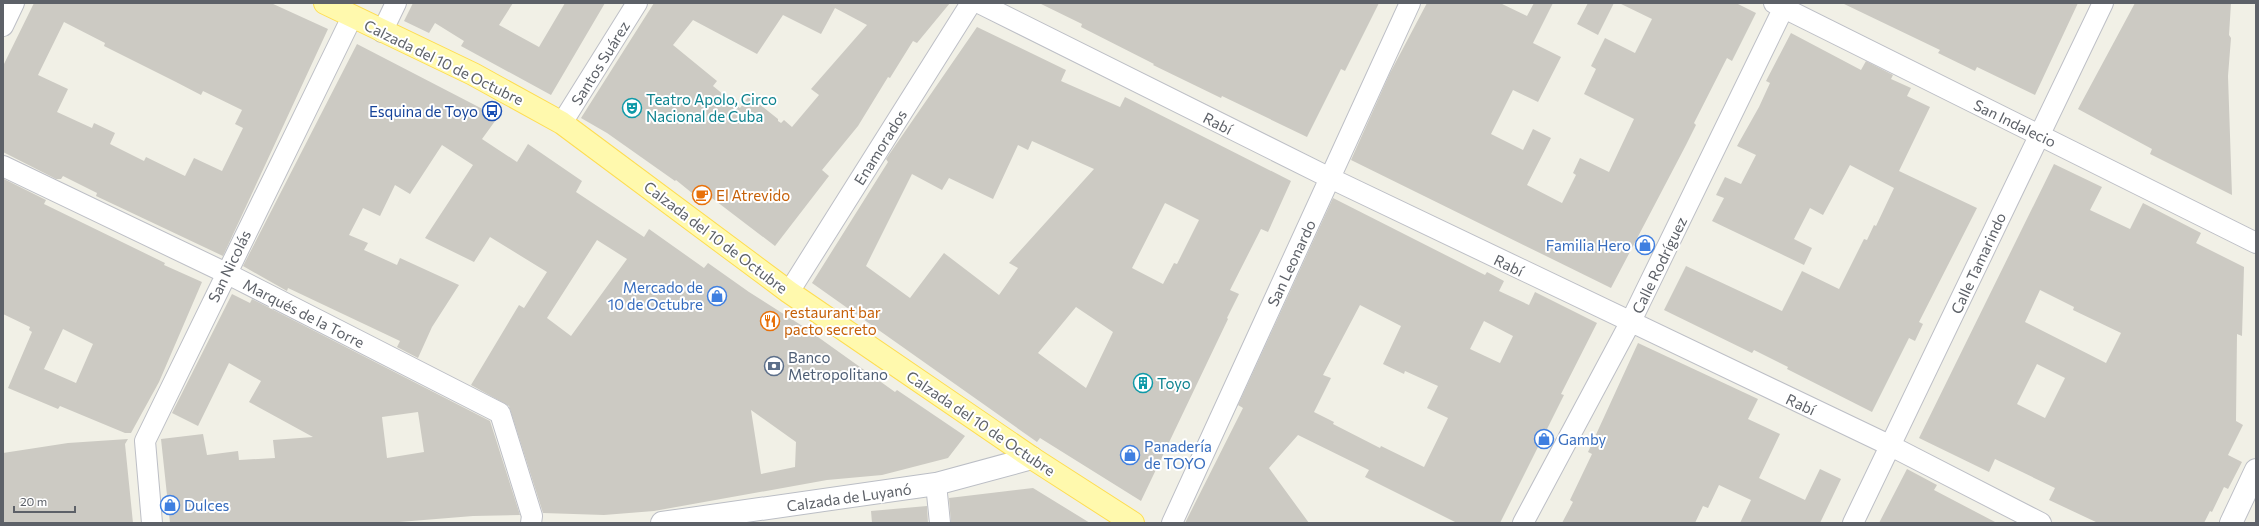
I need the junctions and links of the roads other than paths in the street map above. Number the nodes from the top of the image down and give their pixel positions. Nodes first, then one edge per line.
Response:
1 (14, 3) edge
2 (325, 3) edge
3 (396, 3) edge
4 (637, 3) edge
5 (972, 3) edge
6 (979, 3) edge
7 (1410, 3) edge
8 (2102, 3) edge
9 (1781, 5) edge
10 (352, 17) junction
11 (3, 26) edge
12 (382, 32) junction
13 (562, 123) junction
14 (2038, 135) junction
15 (3, 166) edge
16 (1330, 178) junction
17 (2256, 244) edge
18 (226, 273) junction
19 (789, 292) junction
20 (1630, 323) junction
21 (1891, 446) junction
22 (1032, 458) junction
23 (2256, 470) edge
24 (936, 484) junction
25 (152, 523) edge
26 (531, 523) edge
27 (662, 523) edge
28 (940, 523) edge
29 (1133, 523) edge
30 (1172, 523) edge
31 (1524, 523) edge
32 (1853, 523) edge
33 (2041, 523) edge
34 (2231, 523) edge

1 - 11 street
2 - 10 main road, Calzada del 10 de Octubre
3 - 12 street
4 - 13 street, Santos Suárez
5 - 19 street, Enamorados
6 - 16 street, Rabí
7 - 16 street, San Leonardo
8 - 14 street, Calle Tamarindo
9 - 14 street, San Indalecio
9 - 20 street, Calle Rodríguez
10 - 12 main road, Calzada del 10 de Octubre
10 - 18 street, San Nicolás
12 - 13 main road, Calzada del 10 de Octubre
13 - 19 main road, Calzada del 10 de Octubre
14 - 17 street, San Indalecio
14 - 21 street, Calle Tamarindo
15 - 18 street, Marqués de la Torre
16 - 20 street, Rabí
16 - 30 street, San Leonardo
18 - 25 street, San Nicolás
18 - 26 street, Marqués de la Torre
19 - 22 main road, Calzada del 10 de Octubre
20 - 21 street, Rabí
20 - 31 street, Calle Rodríguez
21 - 32 street, Calle Tamarindo
21 - 33 street, Rabí
22 - 24 main road, Calzada de Luyanó
22 - 29 main road, Calzada del 10 de Octubre
23 - 34 main road
24 - 27 main road, Calzada de Luyanó
24 - 28 street

